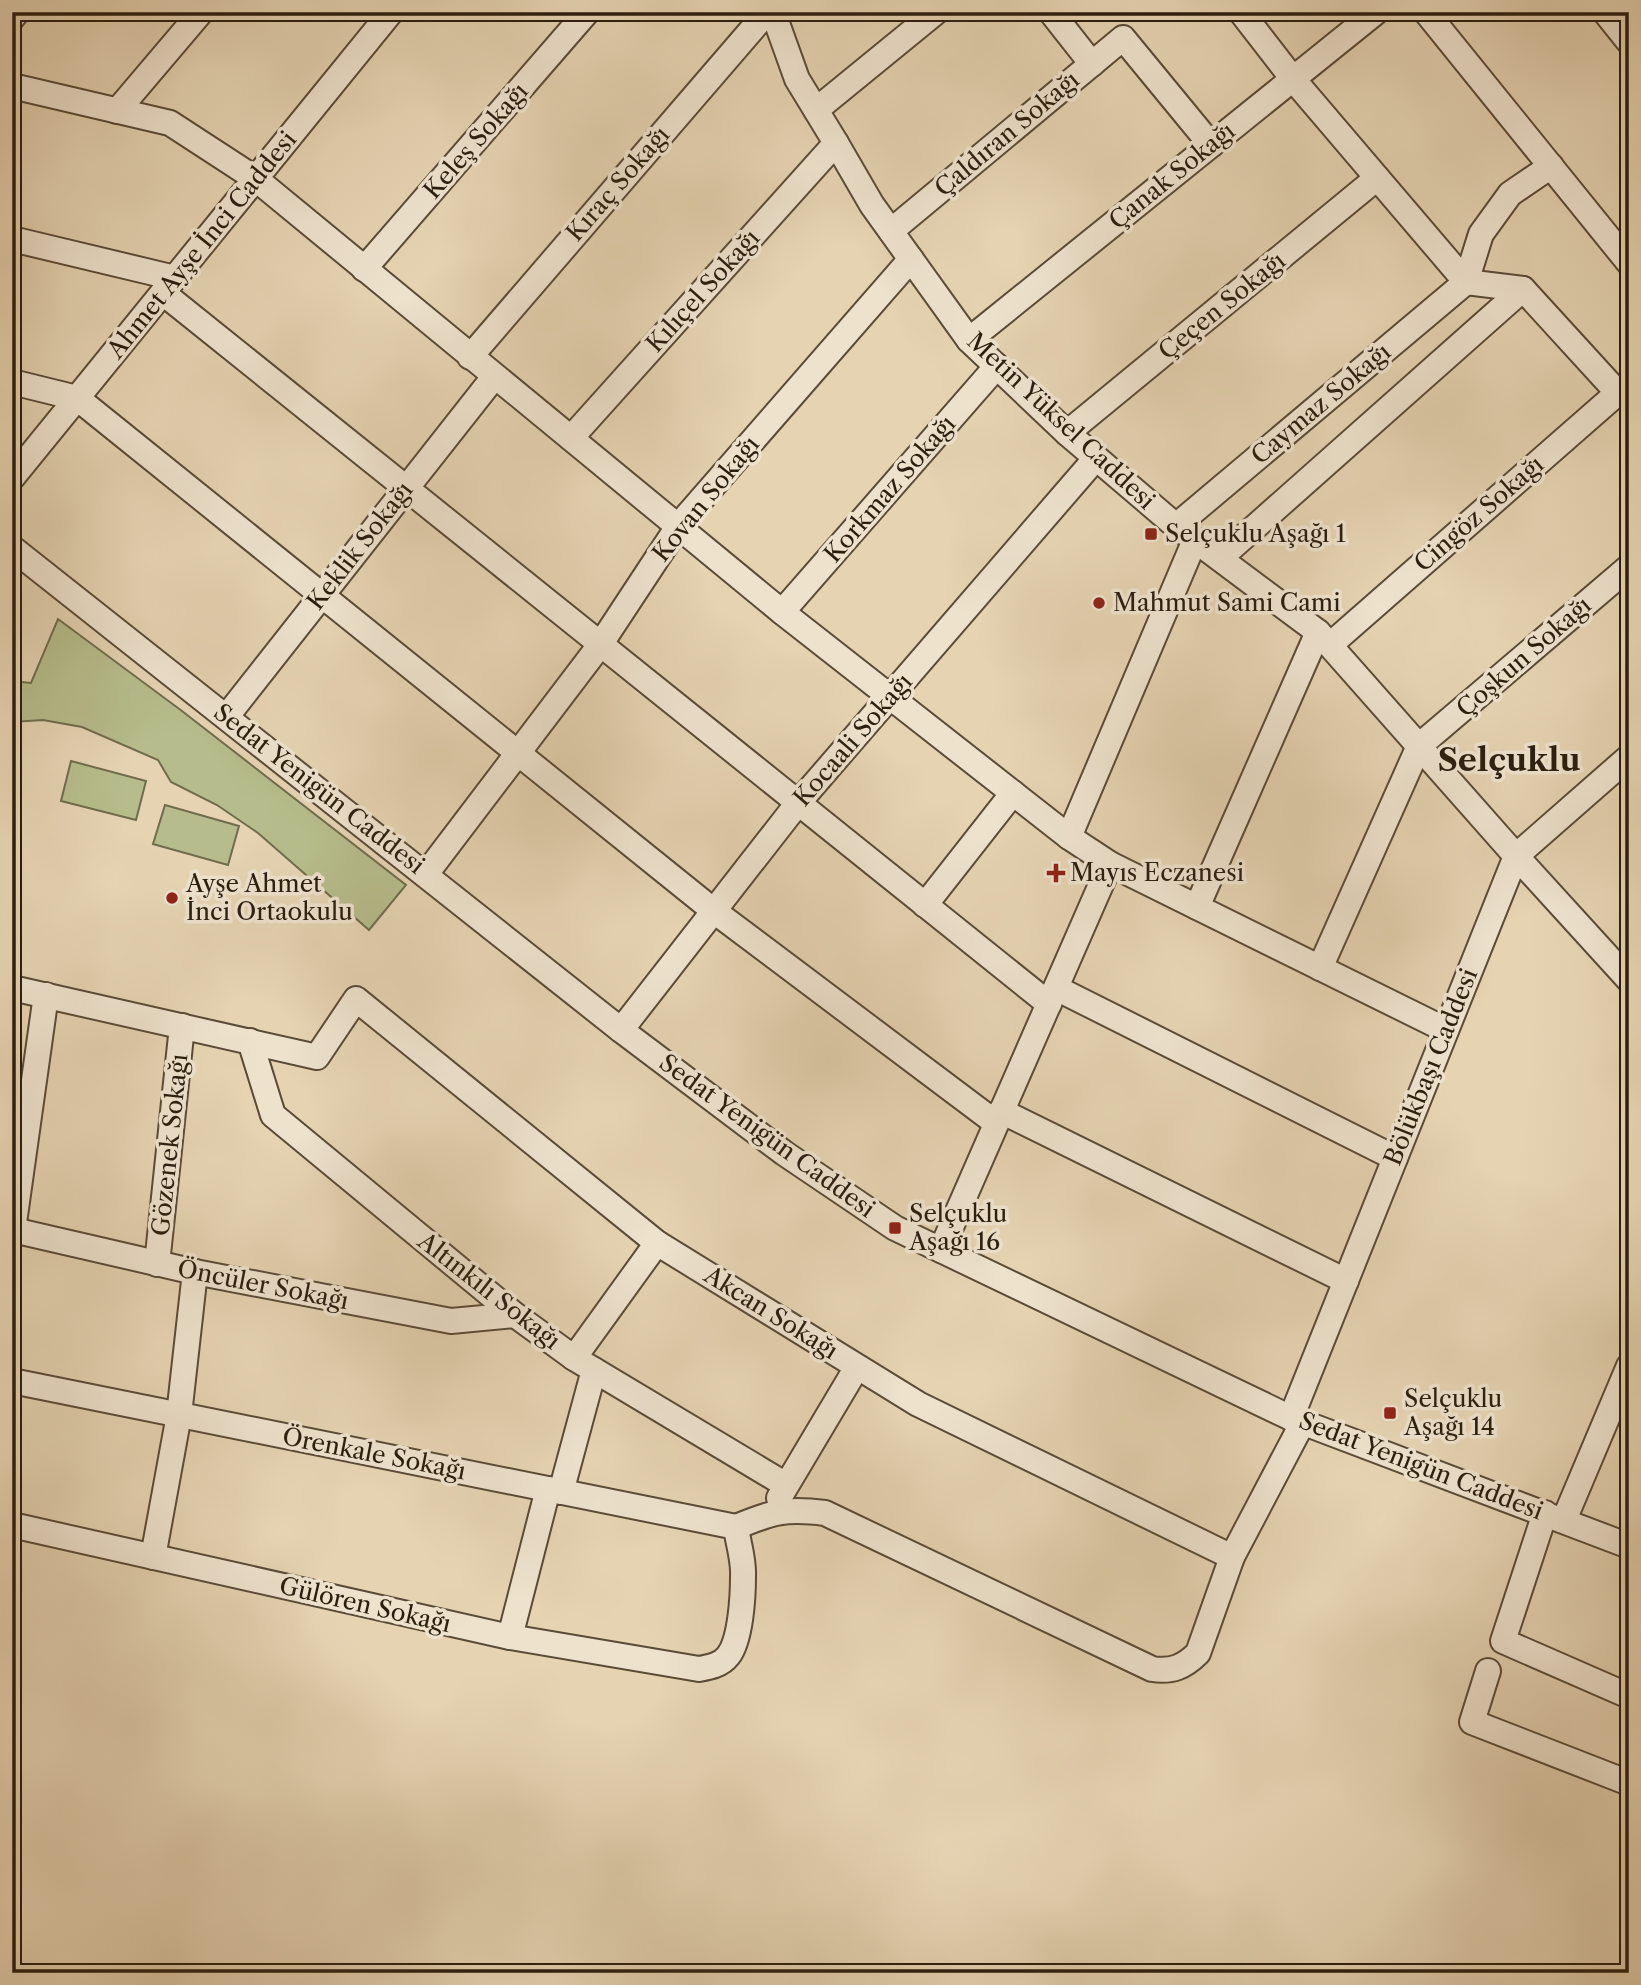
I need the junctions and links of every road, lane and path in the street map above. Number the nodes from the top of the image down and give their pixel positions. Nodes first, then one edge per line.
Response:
1 (17, 12) edge
2 (201, 12) edge
3 (391, 12) edge
4 (587, 12) edge
5 (767, 12) edge
6 (773, 12) edge
7 (936, 12) edge
8 (1051, 12) edge
9 (1241, 12) edge
10 (1376, 12) edge
11 (1426, 12) edge
12 (1613, 15) edge
13 (12, 18) edge
14 (1629, 42) edge
15 (1092, 64) junction
16 (1293, 79) junction
17 (12, 86) edge
18 (816, 110) junction
19 (117, 111) junction
20 (836, 143) junction
21 (1211, 145) junction
22 (1551, 166) junction
23 (256, 178) junction
24 (1377, 178) junction
25 (891, 231) junction
26 (12, 239) edge
27 (911, 259) junction
28 (1629, 263) edge
29 (365, 269) junction
30 (1466, 282) junction
31 (169, 286) junction
32 (1523, 289) junction
33 (969, 340) junction
34 (470, 357) junction
35 (997, 366) junction
36 (494, 377) junction
37 (12, 382) edge
38 (1623, 388) edge
39 (77, 398) junction
40 (1067, 433) junction
41 (571, 438) junction
42 (1096, 458) junction
43 (12, 478) edge
44 (407, 487) junction
45 (679, 526) junction
46 (1185, 533) junction
47 (12, 548) edge
48 (1220, 558) junction
49 (1629, 567) edge
50 (322, 595) junction
51 (782, 612) junction
52 (1324, 638) junction
53 (600, 645) junction
54 (890, 697) junction
55 (226, 716) junction
56 (1419, 746) junction
57 (519, 753) junction
58 (1628, 760) edge
59 (1013, 793) junction
60 (798, 803) junction
61 (1069, 837) junction
62 (1516, 856) junction
63 (1110, 864) junction
64 (426, 874) junction
65 (925, 905) junction
66 (1197, 907) junction
67 (714, 911) junction
68 (1320, 968) junction
69 (1629, 980) edge
70 (12, 988) edge
71 (46, 995) junction
72 (1052, 996) junction
73 (182, 1026) junction
74 (621, 1030) junction
75 (1446, 1030) junction
76 (250, 1041) junction
77 (999, 1117) junction
78 (1395, 1158) junction
79 (13, 1234) edge
80 (657, 1243) junction
81 (941, 1250) junction
82 (157, 1264) junction
83 (195, 1272) junction
84 (1346, 1281) junction
85 (515, 1315) junction
86 (584, 1364) junction
87 (1629, 1366) edge
88 (857, 1367) junction
89 (12, 1381) edge
90 (179, 1415) junction
91 (1297, 1420) junction
92 (786, 1485) junction
93 (554, 1491) junction
94 (769, 1513) junction
95 (1554, 1517) junction
96 (12, 1525) edge
97 (736, 1527) junction
98 (1629, 1546) edge
99 (153, 1557) junction
100 (1232, 1557) junction
101 (510, 1637) junction
102 (1488, 1671) dead end
103 (1629, 1696) edge
104 (1629, 1783) edge

1 - 13 street
2 - 19 street
3 - 23 street, Ahmet Ayşe İnci Caddesi
4 - 29 street, Keleş Sokağı
5 - 34 street, Kıraç Sokağı
6 - 18 street, Metin Yüksel Caddesi
7 - 18 street
8 - 15 street
9 - 16 street
10 - 16 street, Çanak Sokağı
11 - 22 street
12 - 14 street
15 - 21 street, Çaldıran Sokağı
15 - 25 street, Çaldıran Sokağı
16 - 21 street, Çanak Sokağı
16 - 24 street
17 - 19 street
18 - 20 street, Metin Yüksel Caddesi
19 - 23 street
20 - 25 street, Metin Yüksel Caddesi
20 - 41 street, Kılıçel Sokağı
21 - 33 street, Çanak Sokağı
22 - 28 street
22 - 30 street
23 - 29 street
23 - 31 street, Ahmet Ayşe İnci Caddesi
24 - 30 street
24 - 40 street, Çeçen Sokağı
25 - 27 street, Metin Yüksel Caddesi
26 - 31 street
27 - 33 street, Metin Yüksel Caddesi
27 - 45 street, Kovan Sokağı
29 - 34 street
30 - 32 street
30 - 46 street, Caymaz Sokağı
31 - 39 street, Ahmet Ayşe İnci Caddesi
31 - 44 street
32 - 38 street
32 - 48 street
33 - 35 street, Metin Yüksel Caddesi
34 - 36 street
35 - 40 street, Metin Yüksel Caddesi
35 - 51 street, Korkmaz Sokağı
36 - 41 street
36 - 44 street, Keklik Sokağı
37 - 39 street
38 - 52 street, Cingöz Sokağı
39 - 43 street, Ahmet Ayşe İnci Caddesi
39 - 50 street
40 - 42 street, Metin Yüksel Caddesi
41 - 45 street
42 - 46 street, Metin Yüksel Caddesi
42 - 54 street, Kocaali Sokağı
44 - 50 street, Keklik Sokağı
44 - 53 street
45 - 51 street
45 - 53 street, Kovan Sokağı
46 - 48 street, Metin Yüksel Caddesi
46 - 61 street
47 - 55 street, Sedat Yenigün Caddesi
48 - 52 street, Metin Yüksel Caddesi
49 - 56 street, Çoşkun Sokağı
50 - 55 street, Keklik Sokağı
50 - 57 street
51 - 54 street
52 - 56 street, Metin Yüksel Caddesi
52 - 66 street
53 - 57 street, Kovan Sokağı
53 - 60 street
54 - 59 street
54 - 60 street, Kocaali Sokağı
55 - 64 street, Sedat Yenigün Caddesi
56 - 62 street, Metin Yüksel Caddesi
56 - 68 street
57 - 64 street, Kovan Sokağı
57 - 67 street
58 - 62 street, Bölükbaşı Caddesi
59 - 61 street
59 - 65 street
60 - 65 street
60 - 67 street, Kocaali Sokağı
61 - 63 street
62 - 69 street, Metin Yüksel Caddesi
62 - 75 street, Bölükbaşı Caddesi
63 - 66 street
63 - 72 street
64 - 74 street, Sedat Yenigün Caddesi
65 - 72 street
66 - 68 street
67 - 74 street, Kocaali Sokağı
67 - 77 street
68 - 75 street
70 - 71 street
71 - 73 street
71 - 79 street
72 - 77 street
72 - 78 street
73 - 76 street
73 - 82 street, Gözenek Sokağı
74 - 81 street, Sedat Yenigün Caddesi
75 - 78 street, Bölükbaşı Caddesi
76 - 80 street, Akcan Sokağı
76 - 85 street, Altınkılı Sokağı
77 - 81 street
77 - 84 street
78 - 84 street, Bölükbaşı Caddesi
79 - 82 street, Öncüler Sokağı
80 - 86 street
80 - 88 street, Akcan Sokağı
81 - 91 street, Sedat Yenigün Caddesi
82 - 83 street, Öncüler Sokağı
83 - 85 street, Öncüler Sokağı
83 - 90 street
84 - 91 street, Bölükbaşı Caddesi
85 - 86 street, Altınkılı Sokağı
86 - 92 street, Altınkılı Sokağı
86 - 93 street
87 - 95 street
88 - 92 street
88 - 100 street, Akcan Sokağı
89 - 90 street, Örenkale Sokağı
90 - 93 street, Örenkale Sokağı
90 - 99 street
91 - 95 street, Sedat Yenigün Caddesi
91 - 100 street, Bölükbaşı Caddesi
92 - 94 street
93 - 97 street, Örenkale Sokağı
93 - 101 street
94 - 97 street
94 - 100 street, Bölükbaşı Caddesi
95 - 98 street, Sedat Yenigün Caddesi
95 - 103 street
96 - 99 street, Gülören Sokağı
97 - 101 street, Gülören Sokağı
99 - 101 street, Gülören Sokağı
102 - 104 street

